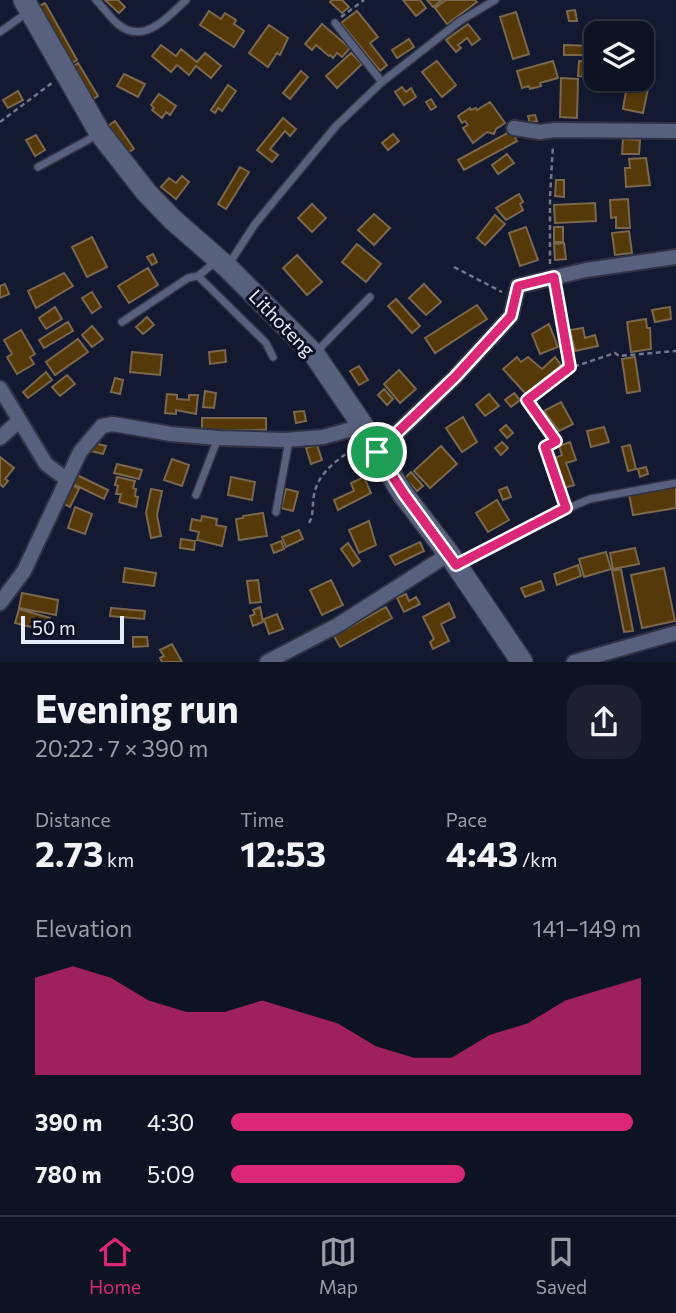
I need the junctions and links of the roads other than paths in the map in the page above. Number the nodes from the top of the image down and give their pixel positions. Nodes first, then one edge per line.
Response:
1 (96, 0) edge
2 (186, 0) edge
3 (495, 0) edge
4 (26, 6) edge
5 (335, 23) road end
6 (0, 33) edge
7 (382, 82) junction
8 (514, 128) dead end
9 (676, 131) edge
10 (100, 133) junction
11 (38, 167) dead end
12 (676, 257) edge
13 (223, 263) junction
14 (198, 276) junction
15 (370, 297) dead end
16 (122, 322) dead end
17 (314, 354) junction
18 (273, 357) dead end
19 (2, 395) edge
20 (19, 421) junction
21 (0, 438) edge
22 (219, 438) junction
23 (285, 439) junction
24 (370, 439) junction
25 (545, 447) road end
26 (66, 479) junction
27 (676, 482) edge
28 (196, 495) dead end
29 (566, 508) junction
30 (276, 512) dead end
31 (542, 519) road end
32 (453, 560) junction
33 (0, 603) edge
34 (676, 633) edge
35 (267, 662) edge
36 (522, 662) edge
37 (574, 662) edge

1 - 2 lane
3 - 7 lane
4 - 6 lane
4 - 10 main road, Lithoteng
5 - 7 lane
7 - 13 lane
8 - 9 street
10 - 11 lane
10 - 13 main road, Lithoteng
12 - 24 street
13 - 14 lane
13 - 17 main road, Lithoteng
14 - 16 lane
14 - 18 lane
15 - 17 lane
17 - 24 main road, Lithoteng
19 - 20 street
20 - 21 street
20 - 26 street
22 - 23 street
22 - 26 street
22 - 28 lane
23 - 24 street
23 - 30 lane
24 - 32 main road, Lithoteng
25 - 29 lane
26 - 33 street
27 - 29 lane
29 - 31 lane
32 - 35 street
32 - 36 main road, Lithoteng
34 - 37 street

